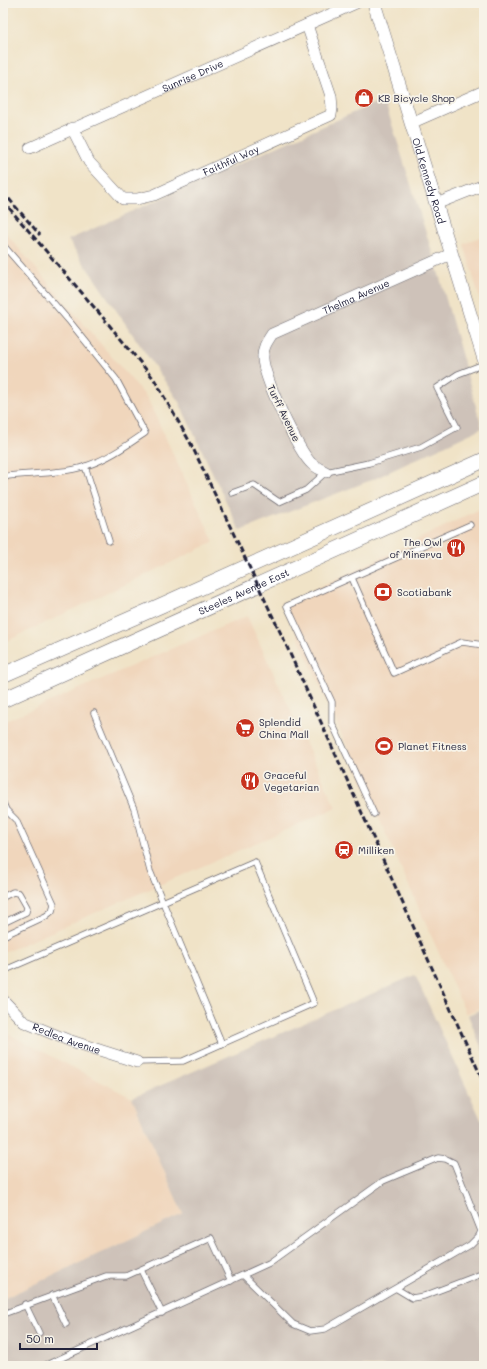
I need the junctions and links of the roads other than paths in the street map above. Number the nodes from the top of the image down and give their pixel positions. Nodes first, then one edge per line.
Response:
1 (356, 3) edge
2 (374, 3) edge
3 (307, 26) junction
4 (484, 91) edge
5 (411, 123) junction
6 (72, 128) junction
7 (30, 148) dead end
8 (484, 185) edge
9 (436, 204) junction
10 (3, 245) edge
11 (452, 254) junction
12 (265, 344) joint
13 (484, 358) edge
14 (484, 364) edge
15 (484, 460) edge
16 (85, 466) junction
17 (326, 472) junction
18 (3, 479) edge
19 (484, 484) edge
20 (232, 493) dead end
21 (470, 525) dead end
22 (109, 541) dead end
23 (352, 578) junction
24 (484, 645) edge
25 (3, 675) edge
26 (3, 700) edge
27 (94, 713) dead end
28 (3, 803) edge
29 (374, 814) dead end
30 (3, 897) edge
31 (163, 902) junction
32 (3, 923) edge
33 (3, 936) edge
34 (3, 971) edge
35 (3, 1000) edge
36 (222, 1044) junction
37 (137, 1062) joint
38 (483, 1233) edge
39 (141, 1270) junction
40 (484, 1273) edge
41 (243, 1275) junction
42 (231, 1281) junction
43 (397, 1289) junction
44 (52, 1295) junction
45 (25, 1304) junction
46 (162, 1313) junction
47 (3, 1314) edge
48 (66, 1324) dead end
49 (39, 1333) dead end
50 (44, 1366) edge

1 - 3 street, Sunrise Drive
2 - 5 street, Old Kennedy Road
3 - 6 street, Sunrise Drive
3 - 6 street, Faithful Way
4 - 5 street
5 - 9 street, Old Kennedy Road
6 - 7 street, Sunrise Drive
8 - 9 street
9 - 11 street, Old Kennedy Road
10 - 16 lane
11 - 12 street, Thelma Avenue
11 - 13 street, Old Kennedy Road
12 - 17 street, Turff Avenue
14 - 17 lane
15 - 25 main road, Steeles Avenue East
16 - 18 lane
16 - 22 lane
17 - 20 lane
19 - 26 main road, Steeles Avenue East
21 - 23 lane
23 - 24 lane
23 - 29 lane
27 - 31 lane
28 - 33 lane
30 - 32 lane
31 - 34 lane
31 - 36 lane
31 - 36 lane
35 - 37 street, Redlea Avenue
36 - 37 lane
38 - 41 lane
38 - 43 lane
39 - 42 lane
39 - 44 lane
39 - 46 lane
40 - 43 lane
41 - 42 lane
41 - 43 lane
42 - 46 lane
44 - 45 lane
44 - 48 lane
45 - 47 lane
45 - 49 lane
46 - 50 lane

